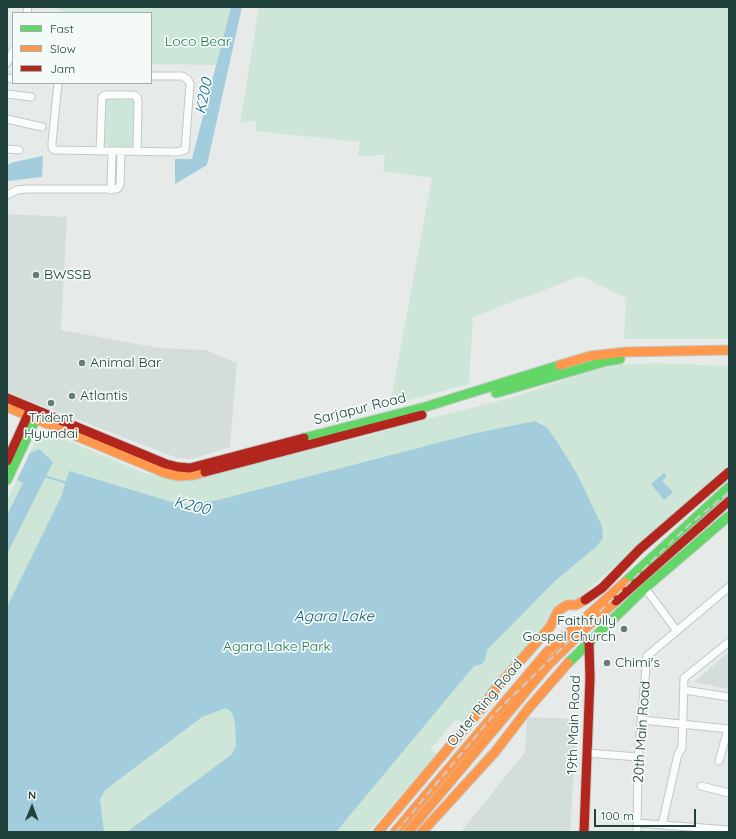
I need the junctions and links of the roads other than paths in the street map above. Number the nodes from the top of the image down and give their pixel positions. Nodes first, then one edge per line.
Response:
1 (10, 53) edge
2 (7, 63) edge
3 (152, 76) edge
4 (58, 84) edge
5 (7, 94) edge
6 (31, 97) dead end
7 (7, 119) edge
8 (42, 127) dead end
9 (7, 148) edge
10 (19, 150) dead end
11 (100, 151) junction
12 (112, 151) junction
13 (121, 152) junction
14 (137, 152) junction
15 (112, 190) junction
16 (7, 195) edge
17 (729, 350) edge
18 (729, 358) edge
19 (7, 398) edge
20 (7, 407) edge
21 (34, 414) junction
22 (388, 420) junction
23 (20, 443) junction
24 (7, 461) edge
25 (729, 472) edge
26 (8, 479) edge
27 (729, 487) edge
28 (729, 501) edge
29 (729, 516) edge
30 (729, 587) edge
31 (644, 588) junction
32 (579, 628) junction
33 (677, 631) junction
34 (589, 642) junction
35 (729, 642) edge
36 (684, 690) junction
37 (729, 697) edge
38 (642, 720) junction
39 (683, 723) junction
40 (728, 729) edge
41 (587, 754) junction
42 (638, 757) junction
43 (719, 761) dead end
44 (701, 786) dead end
45 (729, 793) edge
46 (637, 823) junction
47 (662, 826) junction
48 (729, 830) edge
49 (378, 832) edge
50 (395, 832) edge
51 (408, 832) edge
52 (422, 832) edge
53 (584, 832) edge
54 (637, 832) edge

1 - 2 street
3 - 14 street
4 - 11 street
5 - 6 street
7 - 8 street
9 - 10 street
11 - 12 street
11 - 14 street
12 - 13 street
12 - 15 street
13 - 14 street
13 - 15 street
15 - 16 street
17 - 22 main road, Sarjapur Road
18 - 22 main road, Sarjapur Road
19 - 21 main road, Sarjapur Road
20 - 21 main road, Sarjapur Road
21 - 22 main road, Sarjapur Road
21 - 23 main road
23 - 24 main road
23 - 26 main road
25 - 49 main road
27 - 32 main road, Outer Ring Road
28 - 32 main road, Outer Ring Road
29 - 31 main road
30 - 33 street
31 - 33 street
31 - 34 main road
32 - 34 main road, 19th Main Road
32 - 50 main road, Outer Ring Road
32 - 51 main road, Outer Ring Road
33 - 38 street, 20th Main Road
34 - 41 main road, 19th Main Road
34 - 52 main road
35 - 36 street
36 - 37 street
36 - 39 street
38 - 39 street
38 - 42 street, 20th Main Road
39 - 40 street
39 - 47 street
40 - 43 street
41 - 42 street
41 - 53 main road, 19th Main Road
42 - 46 street, 20th Main Road
44 - 45 street
46 - 47 street
46 - 54 street, 20th Main Road
47 - 48 street

